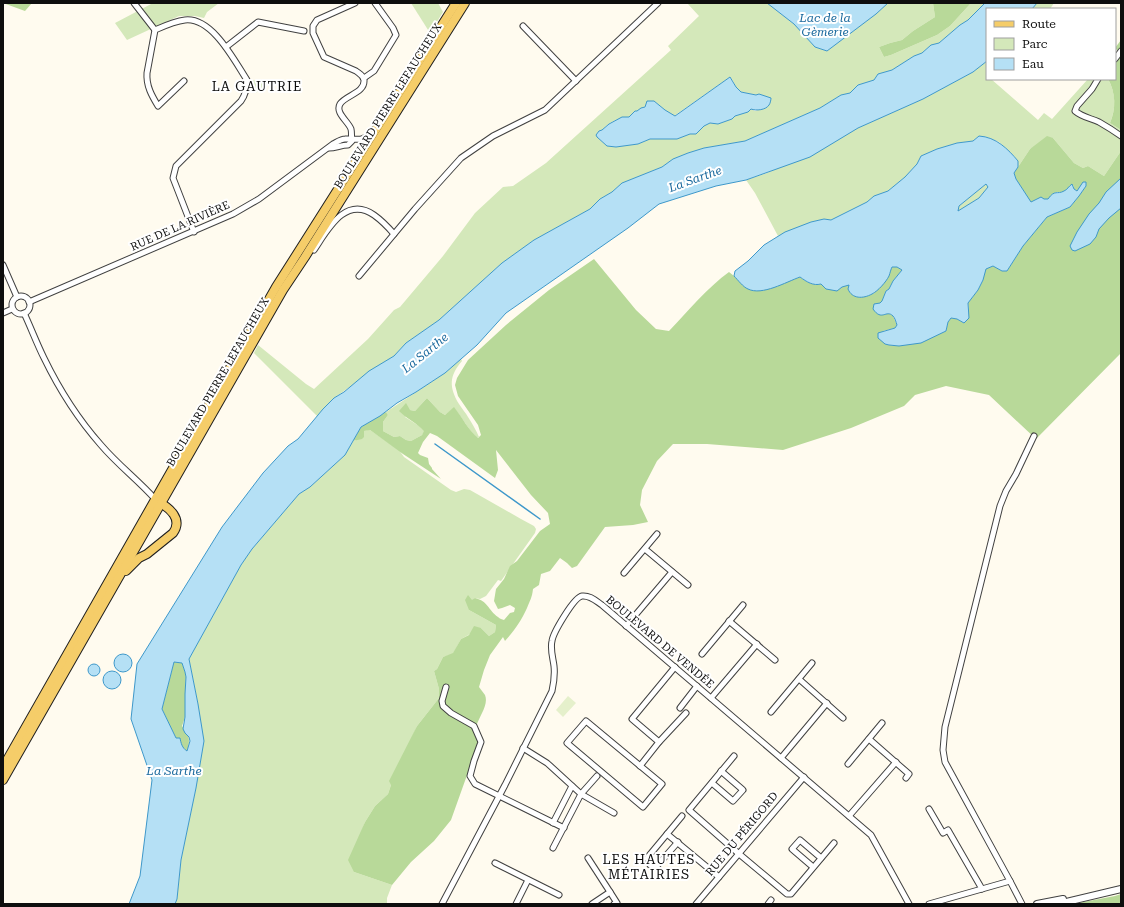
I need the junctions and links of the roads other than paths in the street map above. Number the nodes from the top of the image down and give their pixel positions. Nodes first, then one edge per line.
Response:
1 (134, 3) edge
2 (355, 3) edge
3 (376, 3) edge
4 (456, 3) edge
5 (465, 3) edge
6 (658, 3) edge
7 (523, 26) dead end
8 (155, 30) junction
9 (304, 31) dead end
10 (226, 48) junction
11 (364, 78) junction
12 (1097, 80) edge
13 (184, 81) dead end
14 (576, 81) junction
15 (388, 111) junction
16 (1121, 136) edge
17 (351, 139) junction
18 (194, 232) junction
19 (394, 234) junction
20 (305, 257) junction
21 (3, 265) edge
22 (359, 276) dead end
23 (17, 297) junction
24 (29, 302) junction
25 (12, 309) junction
26 (3, 313) edge
27 (24, 313) junction
28 (1034, 436) dead end
29 (159, 501) junction
30 (657, 534) dead end
31 (645, 549) junction
32 (672, 572) junction
33 (624, 573) dead end
34 (117, 580) junction
35 (688, 585) dead end
36 (743, 605) dead end
37 (729, 621) junction
38 (626, 626) junction
39 (757, 644) junction
40 (702, 654) dead end
41 (775, 660) dead end
42 (812, 663) dead end
43 (674, 667) junction
44 (799, 679) junction
45 (697, 686) junction
46 (446, 687) dead end
47 (711, 698) junction
48 (827, 703) junction
49 (680, 708) dead end
50 (771, 712) dead end
51 (686, 713) dead end
52 (843, 718) dead end
53 (882, 723) dead end
54 (869, 739) junction
55 (659, 742) junction
56 (523, 748) junction
57 (734, 756) dead end
58 (781, 758) junction
59 (896, 762) junction
60 (848, 764) dead end
61 (640, 766) junction
62 (3, 767) edge
63 (721, 771) junction
64 (597, 776) dead end
65 (804, 777) junction
66 (906, 778) dead end
67 (3, 780) edge
68 (712, 783) junction
69 (572, 786) junction
70 (581, 794) junction
71 (499, 796) junction
72 (929, 809) dead end
73 (614, 813) dead end
74 (682, 816) dead end
75 (849, 816) junction
76 (553, 823) junction
77 (564, 828) junction
78 (668, 834) junction
79 (678, 842) junction
80 (834, 843) dead end
81 (553, 848) dead end
82 (738, 853) junction
83 (588, 858) dead end
84 (821, 858) junction
85 (495, 863) dead end
86 (813, 868) junction
87 (718, 877) junction
88 (528, 880) junction
89 (1010, 881) junction
90 (1121, 887) edge
91 (982, 889) junction
92 (610, 892) junction
93 (559, 895) dead end
94 (1086, 897) junction
95 (442, 904) edge
96 (516, 904) edge
97 (592, 904) edge
98 (616, 904) edge
99 (696, 904) edge
100 (910, 904) edge
101 (929, 904) edge
102 (1022, 904) edge
103 (1037, 904) edge
104 (1058, 904) edge

1 - 8 street
2 - 11 street
3 - 11 street
4 - 15 main road, BOULEVARD PIERRE LEFAUCHEUX
5 - 20 main road, BOULEVARD PIERRE LEFAUCHEUX
6 - 14 street
7 - 14 street
8 - 10 street
8 - 13 street
9 - 10 street
10 - 18 street
11 - 17 street
12 - 16 street
14 - 19 street
15 - 17 street, RUE DE LA RIVIÈRE
15 - 29 main road, BOULEVARD PIERRE LEFAUCHEUX
17 - 18 street, RUE DE LA RIVIÈRE
18 - 24 street, RUE DE LA RIVIÈRE
19 - 20 street
19 - 22 street
20 - 29 main road, BOULEVARD PIERRE LEFAUCHEUX
21 - 23 street
23 - 24 street
23 - 25 street
24 - 27 street
25 - 26 street
25 - 27 street
27 - 29 street
28 - 89 street
29 - 34 main road, BOULEVARD PIERRE LEFAUCHEUX
29 - 34 main road
29 - 62 main road, BOULEVARD PIERRE LEFAUCHEUX
30 - 31 street
31 - 32 street
31 - 33 street
32 - 35 street
32 - 38 street
34 - 67 main road, BOULEVARD PIERRE LEFAUCHEUX
36 - 37 street
37 - 39 street
37 - 40 street
38 - 43 street, BOULEVARD DE VENDÉE
38 - 56 street, BOULEVARD DE VENDÉE
39 - 41 street
39 - 47 street
42 - 44 street
43 - 45 street, BOULEVARD DE VENDÉE
43 - 55 street
44 - 48 street
44 - 50 street
45 - 47 street, BOULEVARD DE VENDÉE
45 - 49 street
46 - 71 street
47 - 58 street, BOULEVARD DE VENDÉE
48 - 52 street
48 - 58 street
51 - 55 street
53 - 54 street
54 - 59 street
54 - 60 street
55 - 61 street
56 - 69 street
56 - 71 street, BOULEVARD DE VENDÉE
57 - 63 street
58 - 65 street, BOULEVARD DE VENDÉE
59 - 66 street
59 - 75 street
61 - 61 street
63 - 68 street
63 - 68 street
64 - 70 street
65 - 75 street, BOULEVARD DE VENDÉE
65 - 82 street, RUE DU PÉRIGORD
68 - 82 street
69 - 70 street
69 - 76 street
70 - 73 street
70 - 77 street
71 - 76 street
71 - 95 street, BOULEVARD DE VENDÉE
72 - 91 street
74 - 78 street
75 - 100 street, BOULEVARD DE VENDÉE
76 - 77 street
77 - 81 street
78 - 79 street
78 - 79 street
79 - 87 street
80 - 84 street
82 - 86 street
82 - 87 street, RUE DU PÉRIGORD
83 - 92 street
84 - 86 street
84 - 86 street
85 - 88 street
87 - 99 street, RUE DU PÉRIGORD
88 - 93 street
88 - 96 street
89 - 91 street
89 - 102 street
90 - 94 street
91 - 101 street
92 - 97 street
92 - 98 street
94 - 103 street
94 - 104 street

